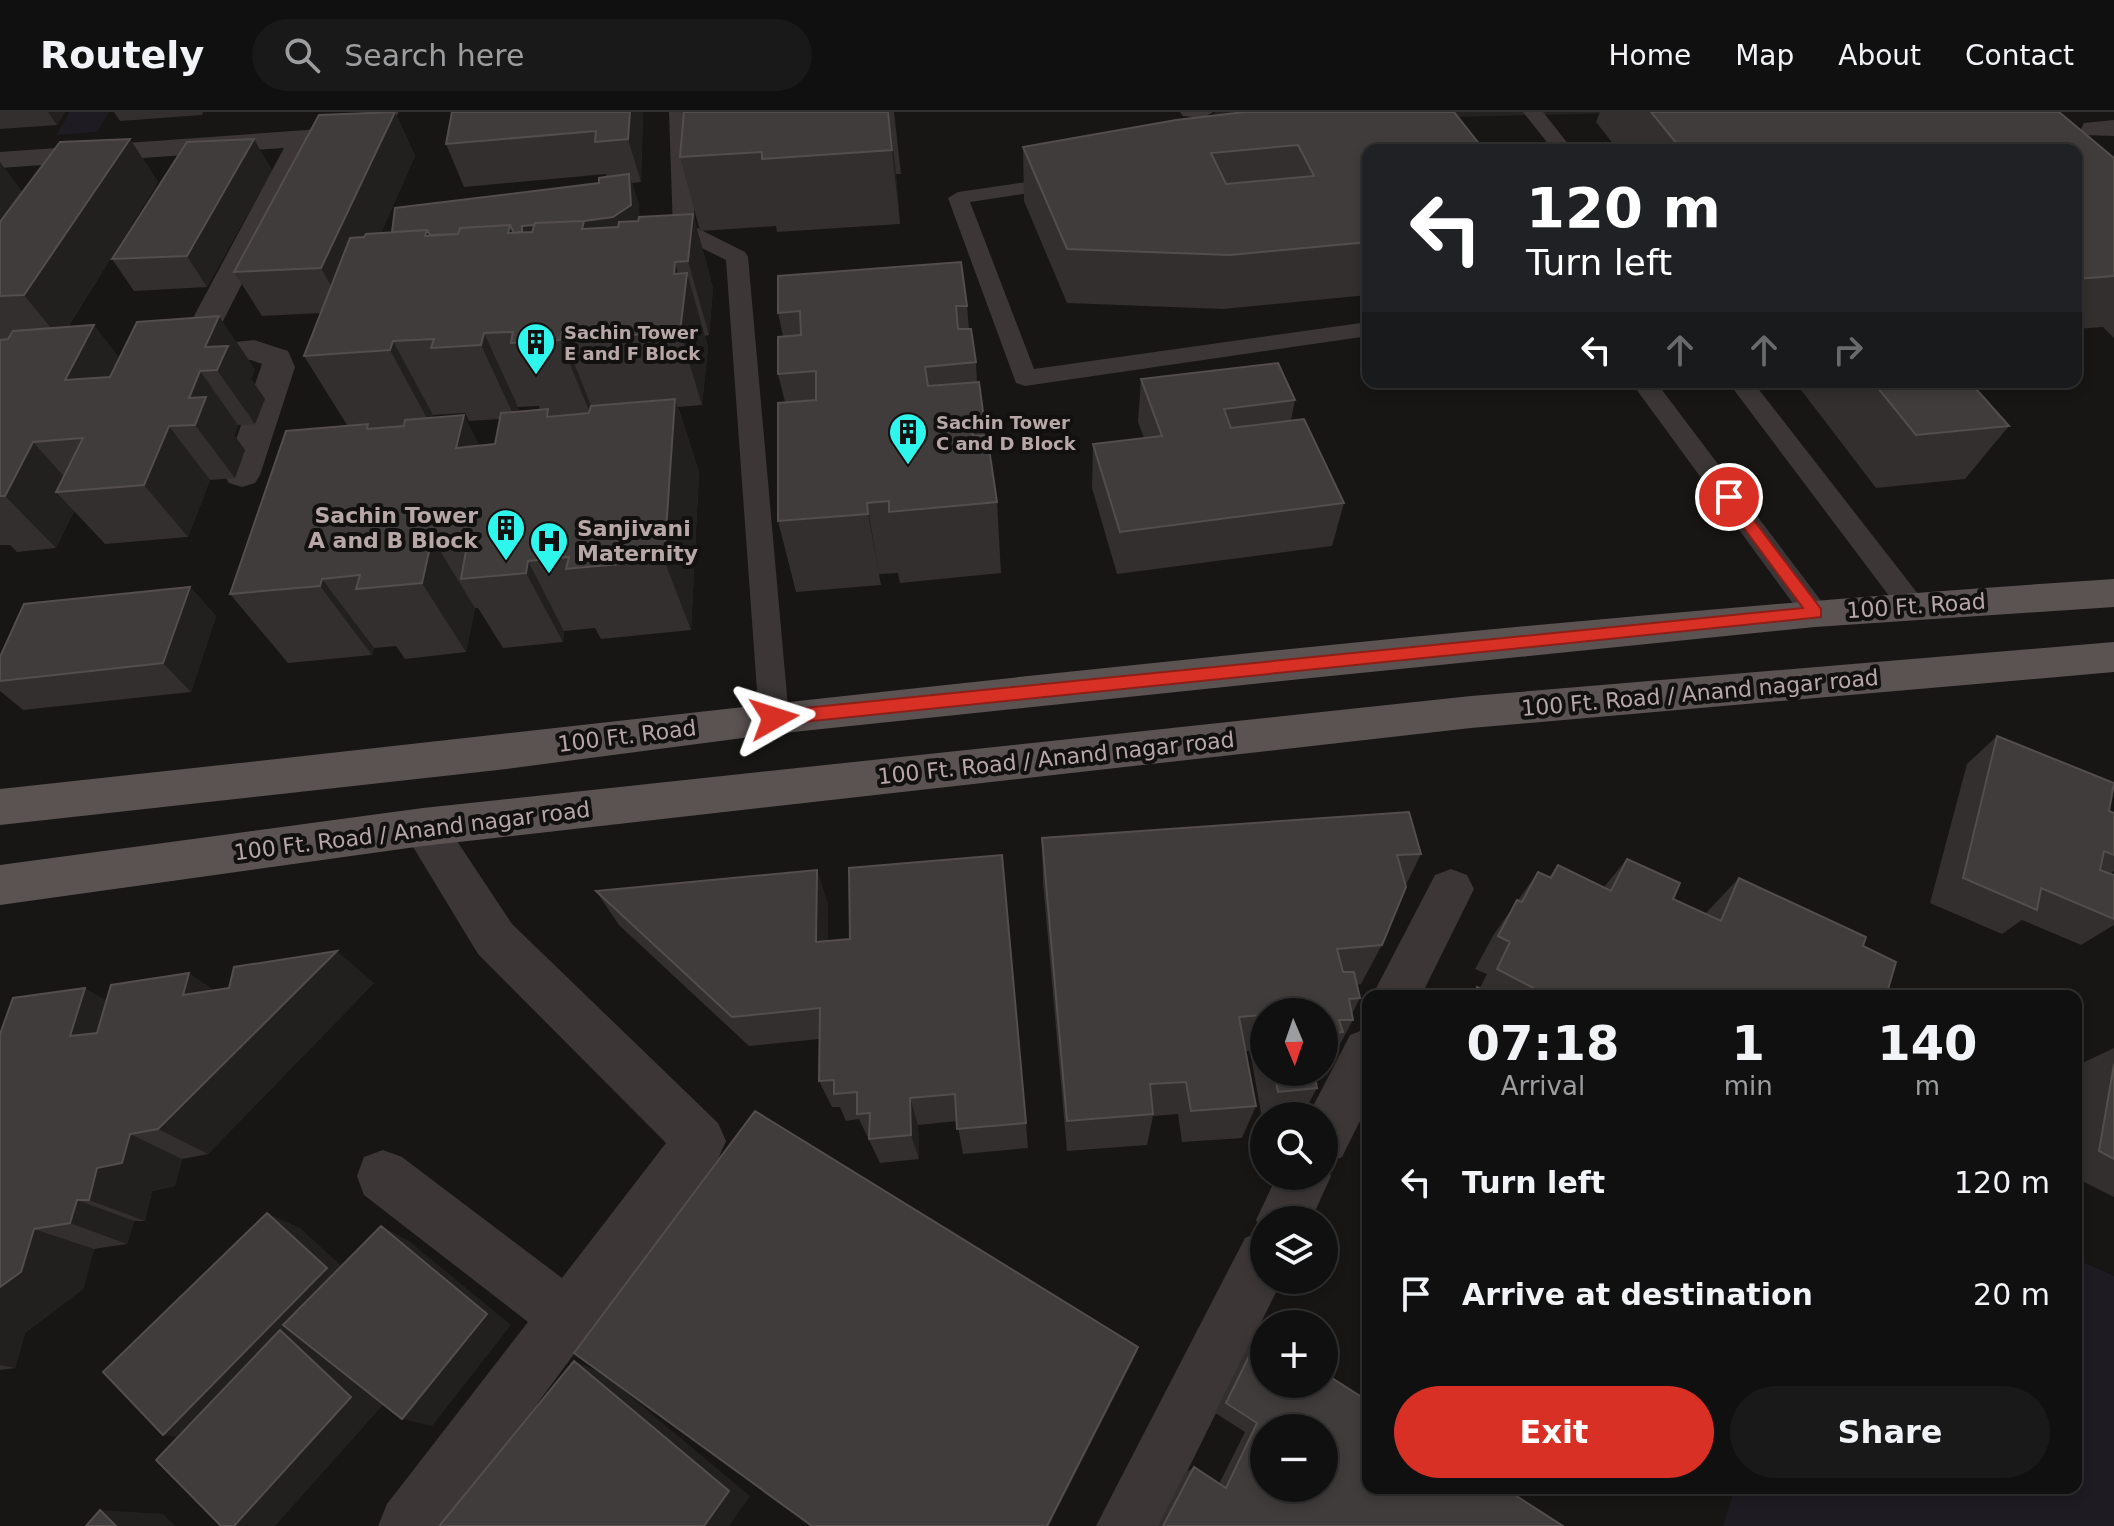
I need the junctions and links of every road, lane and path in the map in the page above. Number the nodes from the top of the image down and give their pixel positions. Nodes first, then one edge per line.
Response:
1 (386, 112) edge
2 (679, 112) edge
3 (1190, 112) edge
4 (1203, 112) edge
5 (1533, 112) edge
6 (302, 139) junction
7 (1558, 144) edge
8 (68, 155) junction
9 (0, 160) edge
10 (1097, 177) edge
11 (43, 189) edge
12 (1362, 330) edge
13 (202, 331) edge
14 (149, 361) edge
15 (1647, 388) edge
16 (1745, 388) edge
17 (242, 475) dead end
18 (2114, 593) edge
19 (1912, 606) junction
20 (1815, 613) junction
21 (2114, 657) edge
22 (774, 718) junction
23 (0, 807) edge
24 (423, 827) junction
25 (0, 885) edge
26 (1451, 889) dead end
27 (1399, 990) edge
28 (1362, 1064) edge
29 (1338, 1111) edge
30 (383, 1176) dead end
31 (1250, 1284) edge
32 (568, 1317) junction
33 (409, 1526) edge
34 (1127, 1526) edge

1 - 6 street
2 - 22 lane
3 - 4 lane
5 - 7 lane
6 - 8 street
6 - 13 street
8 - 9 street
8 - 11 street
10 - 12 lane
14 - 17 street
15 - 20 lane
16 - 19 lane
18 - 19 main road, 100 Ft. Road
19 - 20 main road, 100 Ft. Road
20 - 22 main road, 100 Ft. Road
21 - 24 main road, 100 Ft. Road / Anand nagar road
22 - 23 main road, 100 Ft. Road
24 - 25 main road, 100 Ft. Road / Anand nagar road
24 - 32 street
26 - 27 street
28 - 29 street
30 - 32 street
31 - 34 street
32 - 33 street

